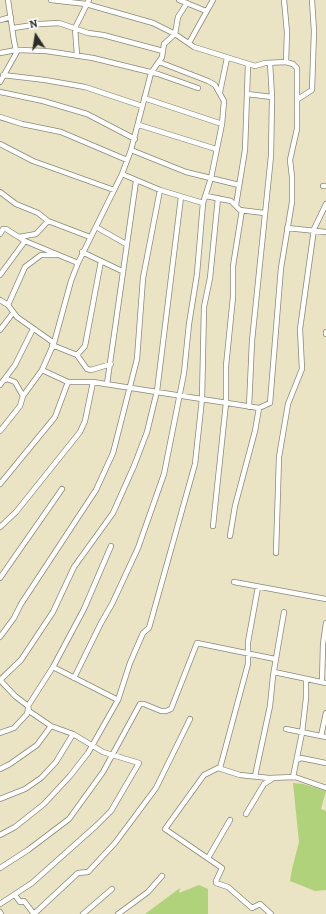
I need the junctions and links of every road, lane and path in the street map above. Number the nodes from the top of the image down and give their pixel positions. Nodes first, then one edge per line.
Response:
1 (8, 0) edge
2 (51, 0) edge
3 (213, 0) edge
4 (284, 0) edge
5 (312, 0) edge
6 (183, 1) edge
7 (88, 2) edge
8 (206, 12) junction
9 (11, 17) junction
10 (0, 20) edge
11 (13, 28) junction
12 (75, 28) junction
13 (175, 34) junction
14 (188, 43) junction
15 (17, 50) junction
16 (163, 51) junction
17 (0, 53) edge
18 (77, 54) junction
19 (227, 58) junction
20 (159, 62) junction
21 (286, 62) junction
22 (270, 63) junction
23 (248, 64) junction
24 (151, 73) junction
25 (3, 75) junction
26 (0, 82) edge
27 (198, 88) dead end
28 (0, 92) edge
29 (220, 92) junction
30 (247, 94) junction
31 (272, 97) junction
32 (144, 98) junction
33 (298, 99) junction
34 (142, 106) junction
35 (0, 117) edge
36 (222, 124) junction
37 (139, 125) junction
38 (135, 139) junction
39 (0, 144) edge
40 (216, 149) junction
41 (131, 150) junction
42 (127, 160) junction
43 (122, 174) junction
44 (211, 178) junction
45 (136, 180) junction
46 (239, 185) junction
47 (114, 190) junction
48 (160, 190) junction
49 (0, 192) edge
50 (206, 196) junction
51 (181, 197) junction
52 (218, 198) junction
53 (204, 203) junction
54 (236, 204) junction
55 (326, 204) edge
56 (242, 210) junction
57 (264, 213) junction
58 (48, 220) junction
59 (96, 227) junction
60 (287, 228) junction
61 (314, 230) junction
62 (326, 232) edge
63 (0, 234) edge
64 (19, 237) junction
65 (90, 237) junction
66 (25, 241) junction
67 (126, 244) junction
68 (82, 252) junction
69 (58, 255) junction
70 (101, 261) junction
71 (78, 263) junction
72 (122, 271) junction
73 (0, 275) edge
74 (0, 300) edge
75 (8, 305) junction
76 (13, 313) junction
77 (0, 330) edge
78 (33, 330) junction
79 (53, 344) junction
80 (77, 355) junction
81 (111, 364) junction
82 (42, 370) junction
83 (68, 382) junction
84 (94, 382) junction
85 (2, 383) edge
86 (107, 384) junction
87 (130, 389) junction
88 (157, 392) junction
89 (178, 394) junction
90 (23, 396) junction
91 (202, 398) junction
92 (226, 403) junction
93 (249, 407) junction
94 (259, 408) junction
95 (0, 431) edge
96 (0, 484) edge
97 (62, 489) dead end
98 (214, 526) dead end
99 (0, 528) edge
100 (230, 536) dead end
101 (110, 546) dead end
102 (276, 553) dead end
103 (0, 578) edge
104 (234, 582) dead end
105 (258, 587) junction
106 (326, 599) edge
107 (284, 612) dead end
108 (326, 623) edge
109 (0, 637) edge
110 (248, 653) junction
111 (275, 659) junction
112 (53, 667) junction
113 (274, 672) junction
114 (74, 678) junction
115 (306, 678) junction
116 (0, 680) edge
117 (324, 683) edge
118 (118, 700) junction
119 (28, 708) junction
120 (326, 713) edge
121 (190, 720) dead end
122 (51, 726) junction
123 (286, 729) dead end
124 (302, 733) junction
125 (0, 734) edge
126 (73, 734) junction
127 (324, 737) edge
128 (91, 746) junction
129 (113, 754) junction
130 (297, 760) junction
131 (326, 763) edge
132 (220, 768) junction
133 (0, 769) edge
134 (255, 776) junction
135 (293, 777) junction
136 (274, 778) junction
137 (326, 788) edge
138 (0, 799) edge
139 (246, 814) dead end
140 (230, 820) dead end
141 (0, 835) edge
142 (208, 858) junction
143 (0, 868) edge
144 (162, 876) dead end
145 (112, 889) dead end
146 (15, 895) junction
147 (0, 904) edge
148 (34, 914) edge
149 (83, 914) edge
150 (118, 914) edge
151 (271, 914) edge

1 - 9 street
2 - 7 street
3 - 8 street
4 - 21 street
5 - 33 street
6 - 8 street
6 - 13 street
7 - 12 street
7 - 13 street
8 - 14 street
9 - 10 street
9 - 11 street
11 - 12 street
11 - 15 street
12 - 16 street
12 - 18 street
13 - 14 street
13 - 16 street
14 - 19 street
15 - 17 street
15 - 18 street
15 - 25 street
16 - 20 street
18 - 24 street
19 - 23 street
19 - 29 street
20 - 24 street
20 - 29 street
21 - 22 street
21 - 33 street
22 - 23 street
22 - 31 street
23 - 30 street
24 - 27 street
24 - 32 street
25 - 26 street
25 - 34 street
28 - 38 street
29 - 36 street
30 - 31 street
30 - 46 street
31 - 57 street
32 - 34 street
32 - 36 street
33 - 60 street
34 - 37 street
35 - 42 street
36 - 40 street
37 - 38 street
37 - 40 street
38 - 41 street
39 - 47 street
40 - 44 street
41 - 42 street
41 - 44 street
42 - 43 street
43 - 45 street
43 - 47 street
44 - 46 street
44 - 50 street
45 - 48 street
45 - 67 street
46 - 54 street
47 - 59 street
48 - 51 street
48 - 87 street
49 - 58 street
50 - 52 street
50 - 53 street
51 - 53 street
51 - 88 street
52 - 54 street
52 - 91 street
53 - 89 street
54 - 56 street
55 - 61 street
56 - 57 street
56 - 92 street
57 - 93 street
58 - 64 street
58 - 65 street
59 - 65 street
59 - 67 street
60 - 61 street
60 - 94 street
61 - 62 street
61 - 102 street
63 - 64 street
64 - 66 street
65 - 68 street
66 - 69 street
66 - 73 street
67 - 72 street
68 - 70 street
68 - 71 street
69 - 71 street
69 - 75 street
70 - 72 street
70 - 80 street
71 - 79 street
72 - 81 street
74 - 75 street
75 - 76 street
76 - 77 street
76 - 78 street
78 - 79 street
78 - 85 street
79 - 80 street
79 - 82 street
80 - 81 street
81 - 86 street
82 - 83 street
82 - 90 street
83 - 84 street
83 - 96 street
84 - 86 street
84 - 99 street
85 - 90 street
86 - 87 street
87 - 88 street
87 - 109 street
88 - 89 street
88 - 116 street
89 - 91 street
89 - 114 street
90 - 95 street
91 - 92 street
91 - 118 street
92 - 93 street
92 - 98 street
93 - 94 street
94 - 100 street
97 - 103 street
101 - 112 street
104 - 105 street
105 - 106 street
105 - 110 street
107 - 111 street
108 - 117 street
110 - 111 street
110 - 129 street
110 - 132 street
111 - 113 street
112 - 114 street
112 - 119 street
113 - 115 street
113 - 134 street
114 - 118 street
115 - 117 street
115 - 124 street
116 - 119 street
118 - 128 street
119 - 122 street
119 - 125 street
120 - 127 street
121 - 148 street
122 - 126 street
122 - 133 street
123 - 124 street
124 - 127 street
124 - 130 street
126 - 128 street
126 - 138 street
128 - 129 street
128 - 141 street
129 - 143 street
129 - 146 street
130 - 131 street
130 - 135 street
132 - 134 street
132 - 142 street
134 - 136 street
135 - 136 street
135 - 137 street
136 - 139 street
140 - 142 street
142 - 151 street
144 - 150 street
145 - 149 street
146 - 147 street
146 - 148 street

